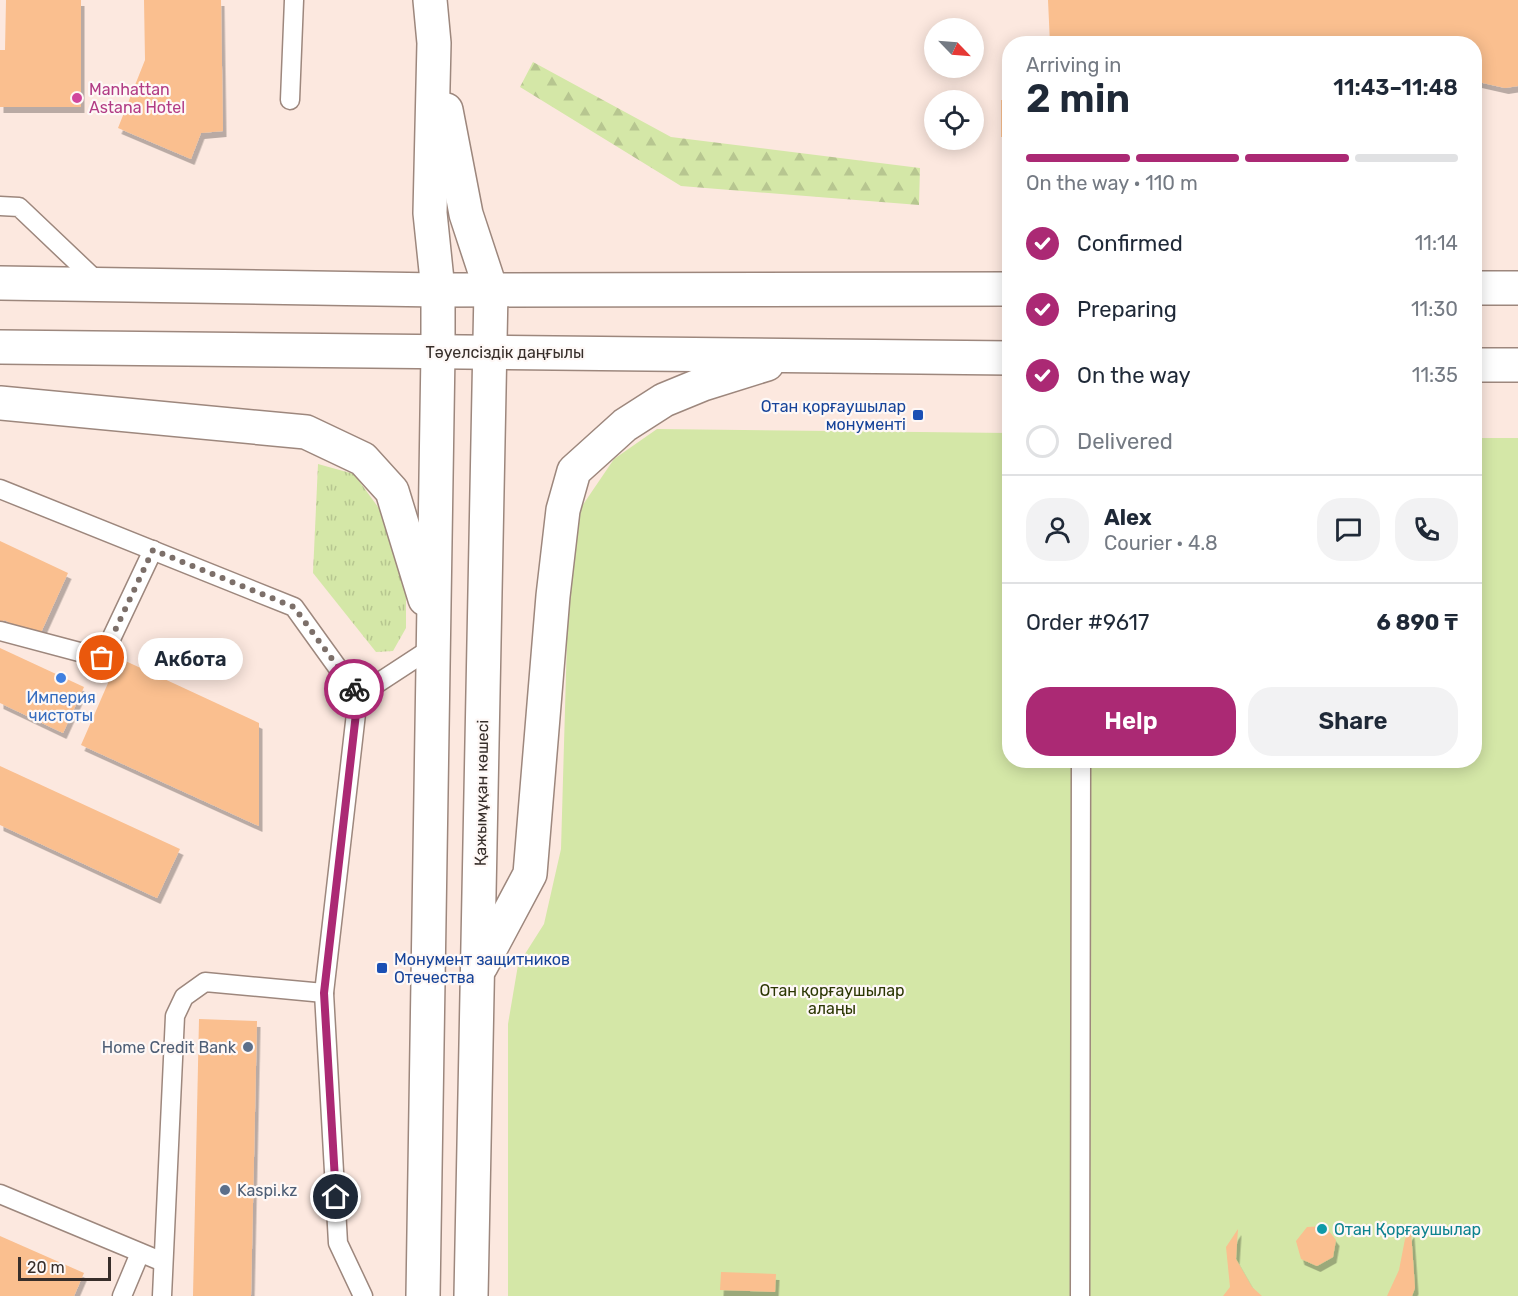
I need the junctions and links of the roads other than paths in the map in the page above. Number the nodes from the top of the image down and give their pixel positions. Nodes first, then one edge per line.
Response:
1 (294, 0) edge
2 (430, 0) edge
3 (434, 43) junction
4 (290, 100) dead end
5 (0, 206) edge
6 (0, 284) edge
7 (101, 285) junction
8 (1482, 288) edge
9 (1518, 288) edge
10 (1002, 289) edge
11 (438, 290) junction
12 (491, 290) junction
13 (0, 347) edge
14 (489, 351) junction
15 (438, 352) junction
16 (797, 355) junction
17 (1002, 358) edge
18 (1482, 364) edge
19 (1518, 365) edge
20 (0, 403) edge
21 (0, 489) edge
22 (153, 550) junction
23 (0, 631) edge
24 (434, 638) junction
25 (358, 696) junction
26 (1082, 768) edge
27 (478, 972) junction
28 (324, 993) junction
29 (0, 1194) edge
30 (141, 1253) junction
31 (163, 1262) junction
32 (122, 1296) edge
33 (162, 1296) edge
34 (363, 1296) edge
35 (423, 1296) edge
36 (471, 1296) edge
37 (1080, 1296) edge

1 - 4 lane
2 - 3 main road
3 - 11 main road
3 - 12 main road
5 - 7 lane
6 - 7 main road
7 - 11 main road
8 - 9 main road
10 - 12 main road
11 - 12 main road
11 - 15 main road
12 - 14 main road, Қажымұқан көшесі
13 - 15 main road, Тәуелсіздік даңғылы
14 - 15 main road, Тәуелсіздік даңғылы
14 - 16 main road, Тәуелсіздік даңғылы
14 - 27 main road, Қажымұқан көшесі
15 - 24 main road
16 - 17 main road, Тәуелсіздік даңғылы
16 - 27 main road
18 - 19 main road
20 - 24 main road
21 - 22 lane
22 - 23 lane
22 - 25 lane
24 - 25 lane
24 - 35 main road
25 - 28 lane
26 - 37 lane
27 - 36 main road, Қажымұқан көшесі
28 - 31 lane
28 - 34 lane
29 - 30 lane
30 - 31 lane
30 - 32 lane
31 - 33 lane

